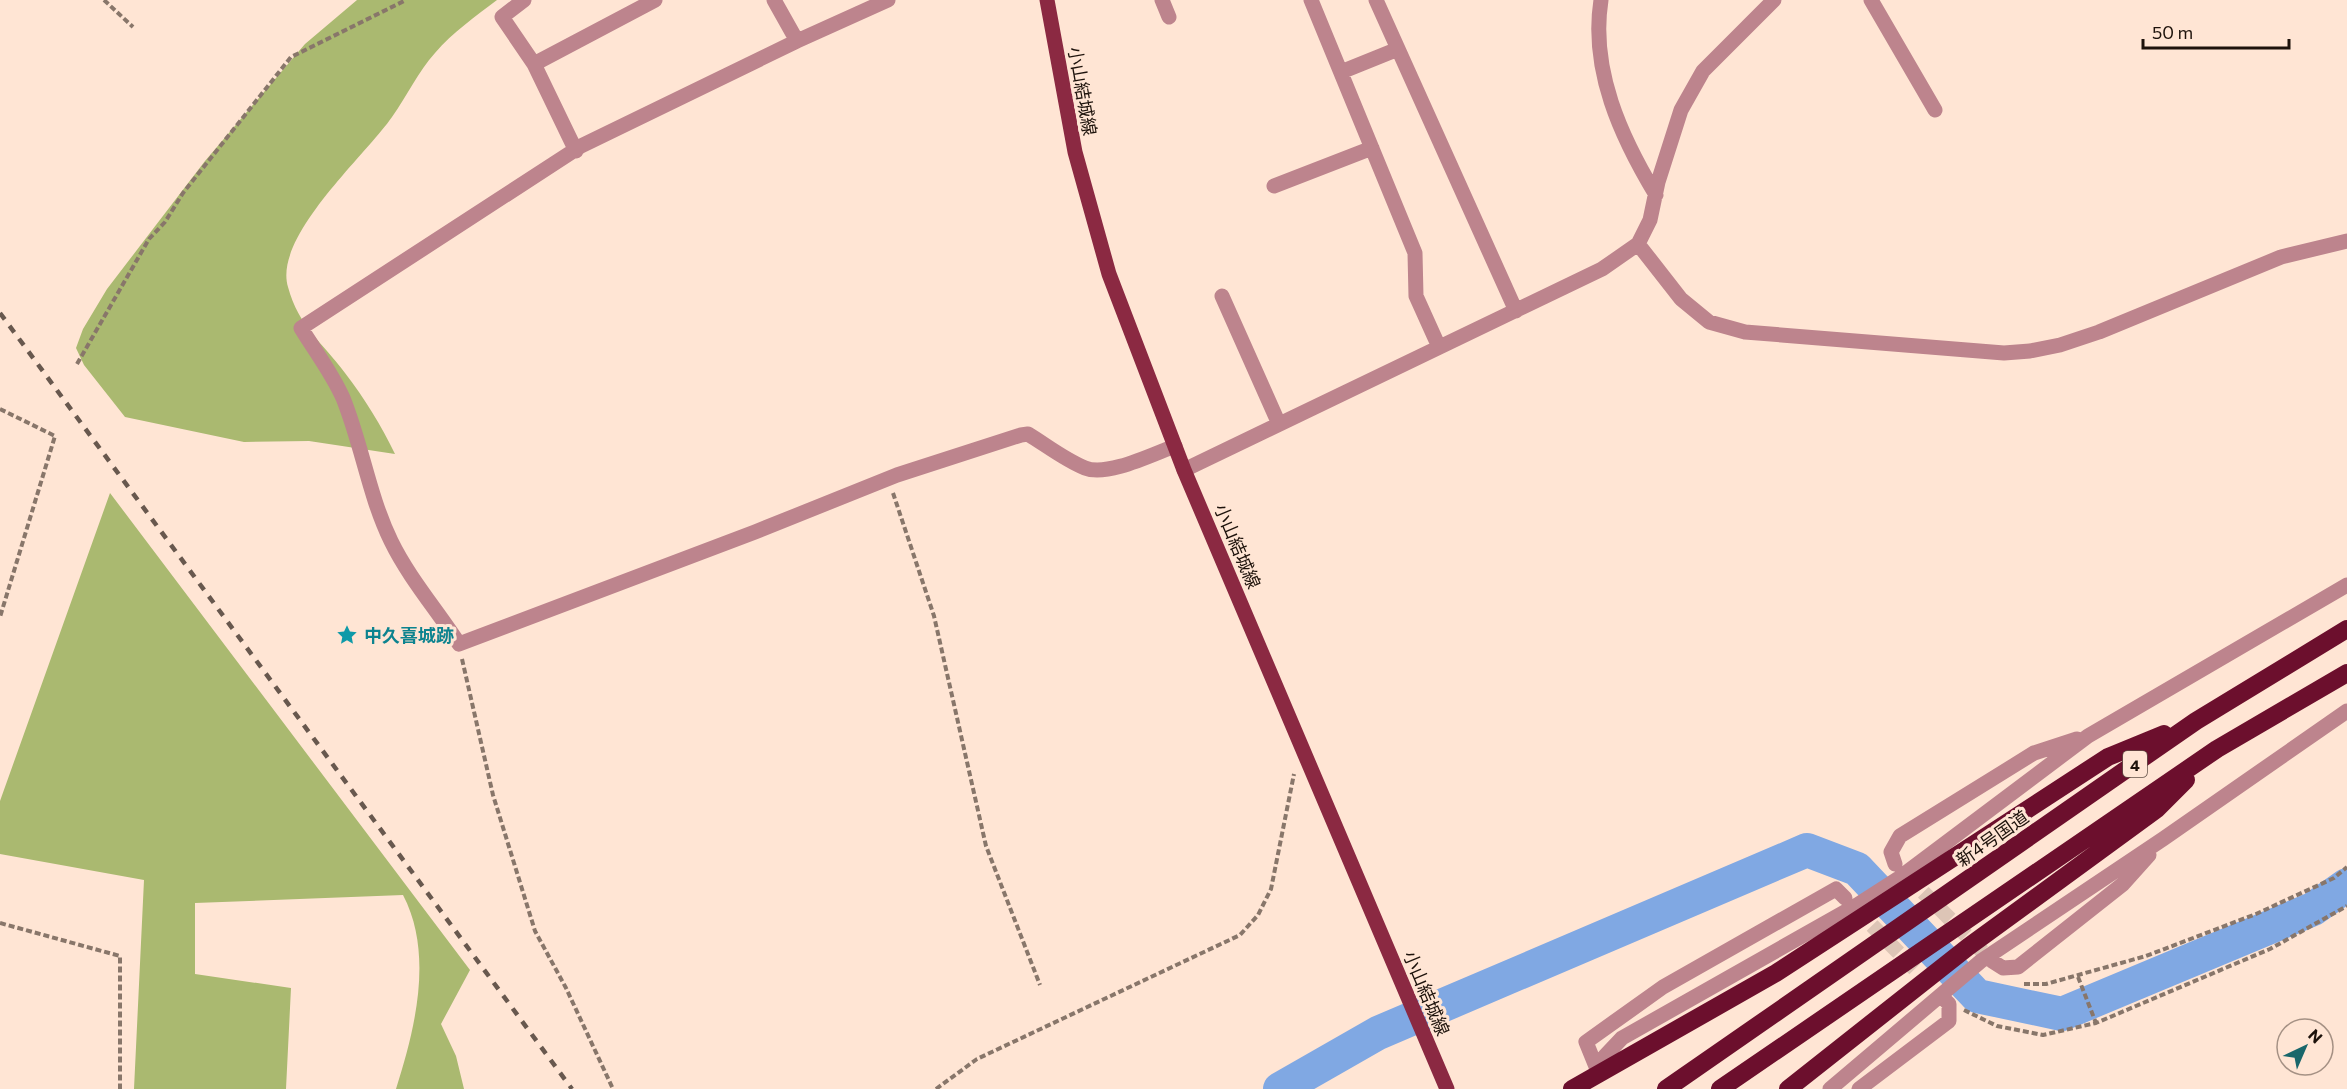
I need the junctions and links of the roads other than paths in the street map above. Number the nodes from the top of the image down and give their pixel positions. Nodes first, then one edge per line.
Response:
1 (524, 0) edge
2 (655, 0) edge
3 (774, 0) edge
4 (888, 0) edge
5 (1047, 0) edge
6 (1162, 0) edge
7 (1311, 0) edge
8 (1376, 0) edge
9 (1601, 0) edge
10 (1774, 0) edge
11 (1871, 0) edge
12 (1169, 17) dead end
13 (797, 41) junction
14 (1398, 49) junction
15 (534, 64) junction
16 (1341, 72) junction
17 (1935, 111) dead end
18 (1372, 148) junction
19 (576, 151) junction
20 (1274, 186) dead end
21 (1656, 195) junction
22 (2347, 241) edge
23 (1638, 244) junction
24 (1222, 296) dead end
25 (1516, 310) junction
26 (1439, 347) junction
27 (1280, 424) junction
28 (1175, 446) junction
29 (1184, 470) junction
30 (2347, 585) edge
31 (2347, 629) edge
32 (2347, 673) edge
33 (2347, 711) edge
34 (2196, 721) junction
35 (2088, 736) junction
36 (2217, 749) junction
37 (2163, 839) junction
38 (1901, 876) junction
39 (1857, 906) junction
40 (1992, 963) junction
41 (1941, 993) junction
42 (1599, 1074) junction
43 (1447, 1089) edge
44 (1572, 1089) edge
45 (1666, 1089) edge
46 (1719, 1089) edge
47 (1788, 1089) edge
48 (1830, 1089) edge
49 (1859, 1089) edge

1 - 15 street
2 - 15 street
3 - 13 street
4 - 13 street
5 - 28 main road, 小山結城線
6 - 12 street
7 - 16 street
8 - 14 street
9 - 21 street
10 - 21 street
11 - 17 street
13 - 19 street
14 - 16 street
14 - 25 street
15 - 19 street
16 - 18 street
18 - 20 street
18 - 26 street
19 - 28 street
21 - 23 street
22 - 23 street
23 - 25 street
24 - 27 street
25 - 26 street
26 - 27 street
27 - 29 street
28 - 29 main road, 小山結城線
29 - 43 main road, 小山結城線
30 - 35 street
31 - 34 highway, 新4号国道 / 4
32 - 36 highway, 4
33 - 37 street
34 - 38 highway
34 - 45 highway, 新4号国道 / 4
35 - 38 street
35 - 38 street
36 - 41 highway
36 - 46 highway, 4
37 - 40 street
37 - 40 street
38 - 39 highway
39 - 42 highway
39 - 42 street
40 - 41 street
41 - 47 highway
41 - 48 street
41 - 49 street
42 - 44 highway

